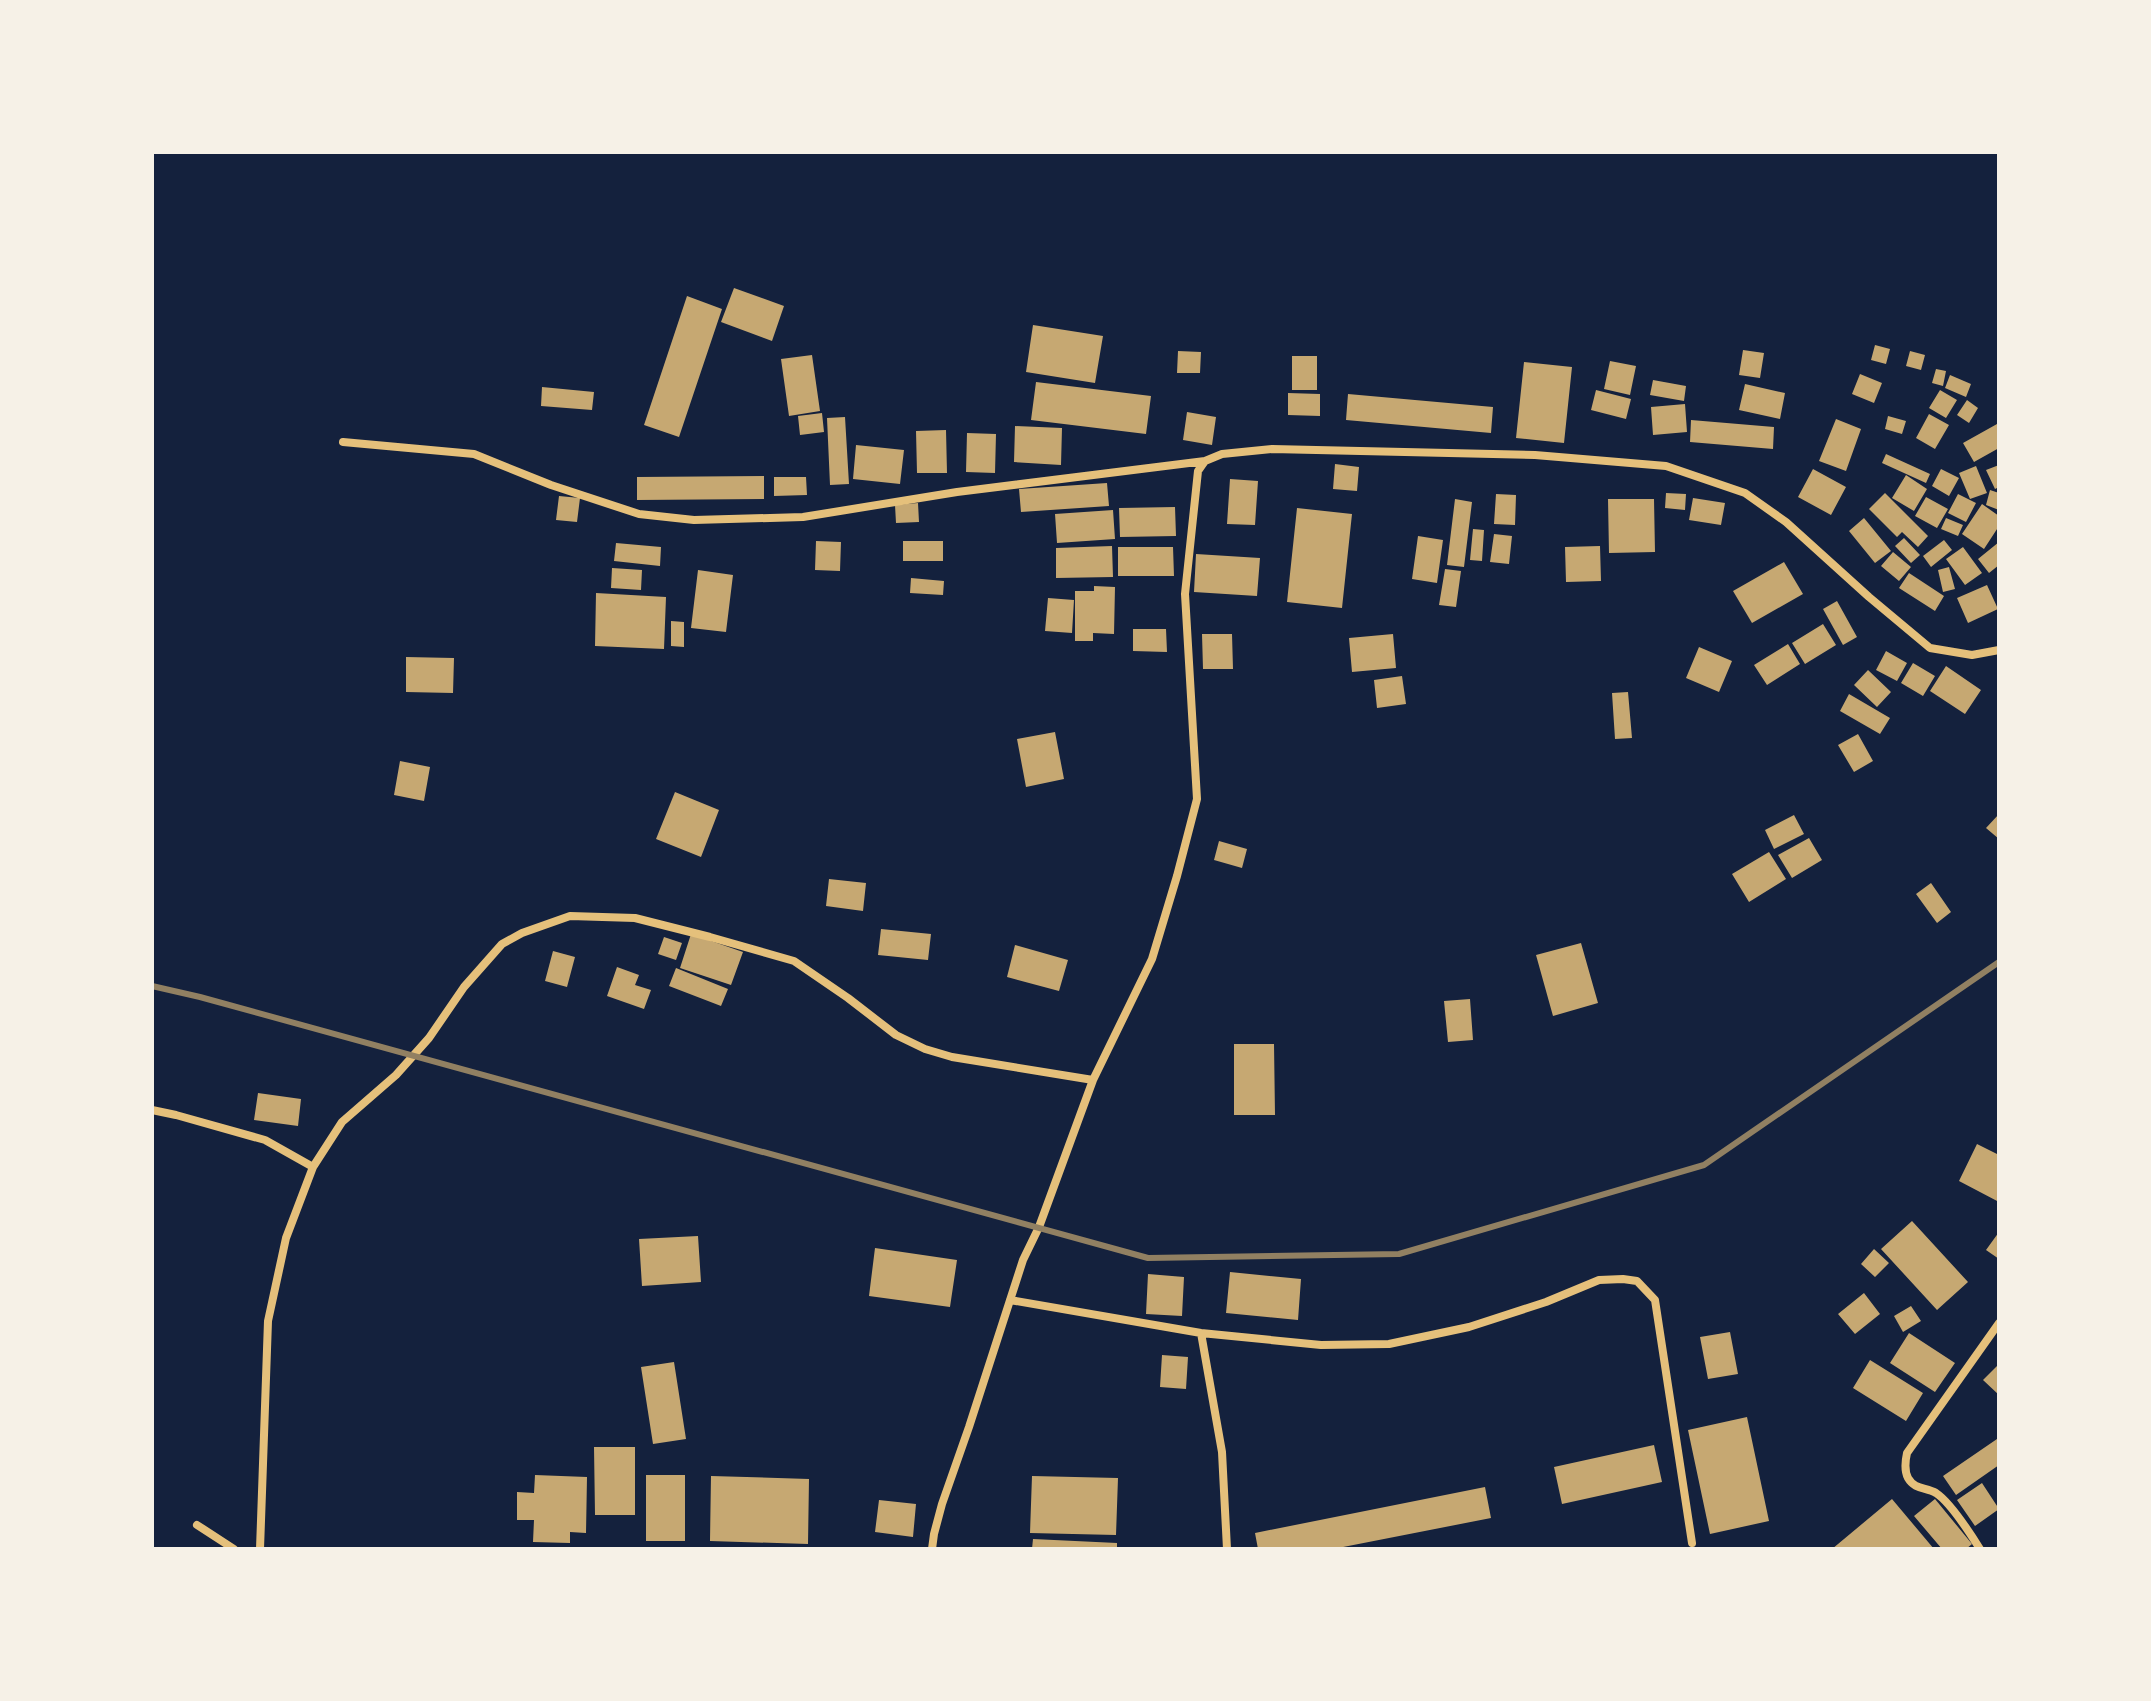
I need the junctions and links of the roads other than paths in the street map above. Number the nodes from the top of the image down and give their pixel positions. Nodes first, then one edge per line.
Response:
1 (343, 442) dead end
2 (1205, 461) junction
3 (1999, 650) edge
4 (1093, 1080) junction
5 (152, 1110) edge
6 (313, 1167) junction
7 (1010, 1300) junction
8 (1999, 1323) edge
9 (1201, 1333) junction
10 (197, 1525) dead end
11 (1692, 1543) dead end
12 (234, 1549) edge
13 (260, 1549) edge
14 (932, 1549) edge
15 (1227, 1549) edge
16 (1980, 1549) edge

1 - 2 street
2 - 3 street
2 - 4 street
4 - 6 street
4 - 7 street
5 - 6 street
6 - 13 street
7 - 9 street
7 - 14 street
8 - 16 street
9 - 11 street
9 - 15 street
10 - 12 street

